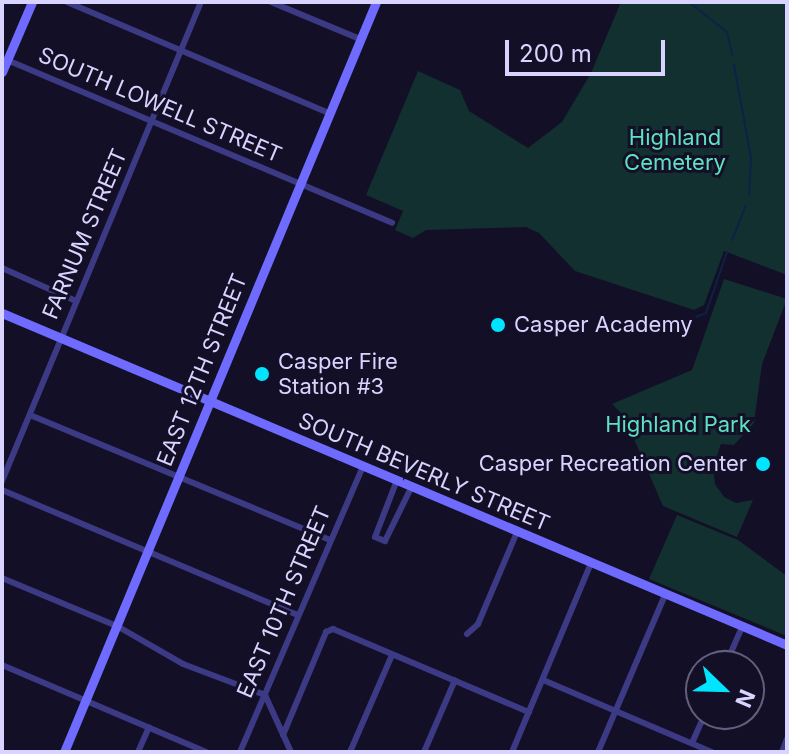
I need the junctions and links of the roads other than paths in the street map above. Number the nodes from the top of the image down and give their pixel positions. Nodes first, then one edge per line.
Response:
1 (32, 2) edge
2 (67, 2) edge
3 (201, 2) edge
4 (271, 2) edge
5 (376, 2) edge
6 (360, 39) junction
7 (181, 50) junction
8 (7, 60) junction
9 (2, 72) edge
10 (329, 113) junction
11 (152, 121) junction
12 (299, 183) junction
13 (392, 223) dead end
14 (2, 268) edge
15 (76, 301) junction
16 (2, 313) edge
17 (61, 338) junction
18 (211, 400) junction
19 (30, 415) junction
20 (363, 466) junction
21 (180, 477) junction
22 (397, 480) junction
23 (2, 481) edge
24 (412, 486) junction
25 (2, 490) edge
26 (517, 532) junction
27 (330, 540) junction
28 (148, 552) junction
29 (591, 563) junction
30 (2, 578) edge
31 (665, 595) junction
32 (298, 615) junction
33 (117, 626) junction
34 (742, 627) junction
35 (467, 634) dead end
36 (787, 645) edge
37 (732, 650) edge
38 (392, 655) junction
39 (2, 665) edge
40 (455, 680) junction
41 (543, 680) junction
42 (265, 695) junction
43 (85, 701) junction
44 (529, 712) junction
45 (615, 712) junction
46 (149, 727) junction
47 (698, 730) edge
48 (282, 736) junction
49 (787, 739) edge
50 (692, 743) junction
51 (64, 752) edge
52 (138, 752) edge
53 (206, 752) edge
54 (240, 752) edge
55 (291, 752) edge
56 (350, 752) edge
57 (424, 752) edge
58 (512, 752) edge
59 (598, 752) edge
60 (712, 752) edge
61 (782, 752) edge

1 - 8 main road
2 - 7 street
3 - 7 street, FARNUM STREET
4 - 6 street
5 - 6 main road, EAST 12TH STREET
6 - 10 main road, EAST 12TH STREET
7 - 10 street
7 - 11 street, FARNUM STREET
8 - 9 main road
8 - 11 street, SOUTH LOWELL STREET
10 - 12 main road, EAST 12TH STREET
11 - 12 street, SOUTH LOWELL STREET
11 - 15 street, FARNUM STREET
12 - 13 street, SOUTH LOWELL STREET
12 - 18 main road, EAST 12TH STREET
14 - 15 street
15 - 17 street, FARNUM STREET
16 - 17 main road, SOUTH BEVERLY STREET
17 - 18 main road, SOUTH BEVERLY STREET
17 - 19 street, FARNUM STREET
18 - 20 main road, SOUTH BEVERLY STREET
18 - 21 main road, EAST 12TH STREET
19 - 21 street
19 - 23 street, FARNUM STREET
20 - 22 main road, SOUTH BEVERLY STREET
20 - 27 street, EAST 10TH STREET
21 - 27 street
21 - 28 main road, EAST 12TH STREET
22 - 24 main road, SOUTH BEVERLY STREET
22 - 24 street
24 - 26 main road, SOUTH BEVERLY STREET
25 - 28 street
26 - 29 main road, SOUTH BEVERLY STREET
26 - 35 street
27 - 32 street, EAST 10TH STREET
28 - 32 street
28 - 33 main road, EAST 12TH STREET
29 - 31 main road, SOUTH BEVERLY STREET
29 - 41 street
30 - 33 street
31 - 34 main road, SOUTH BEVERLY STREET
31 - 45 street
32 - 42 street, EAST 10TH STREET
33 - 42 street
33 - 43 main road, EAST 12TH STREET
34 - 36 main road, SOUTH BEVERLY STREET
34 - 37 street
38 - 40 street
38 - 48 street
38 - 56 street
39 - 43 street
40 - 44 street
40 - 57 street
41 - 44 street
41 - 45 street
42 - 48 street
42 - 54 street, EAST 10TH STREET
43 - 46 street
43 - 51 main road, EAST 12TH STREET
44 - 58 street
45 - 50 street
45 - 59 street
46 - 52 street
46 - 53 street
47 - 50 street
48 - 55 street
49 - 61 street
50 - 60 street

